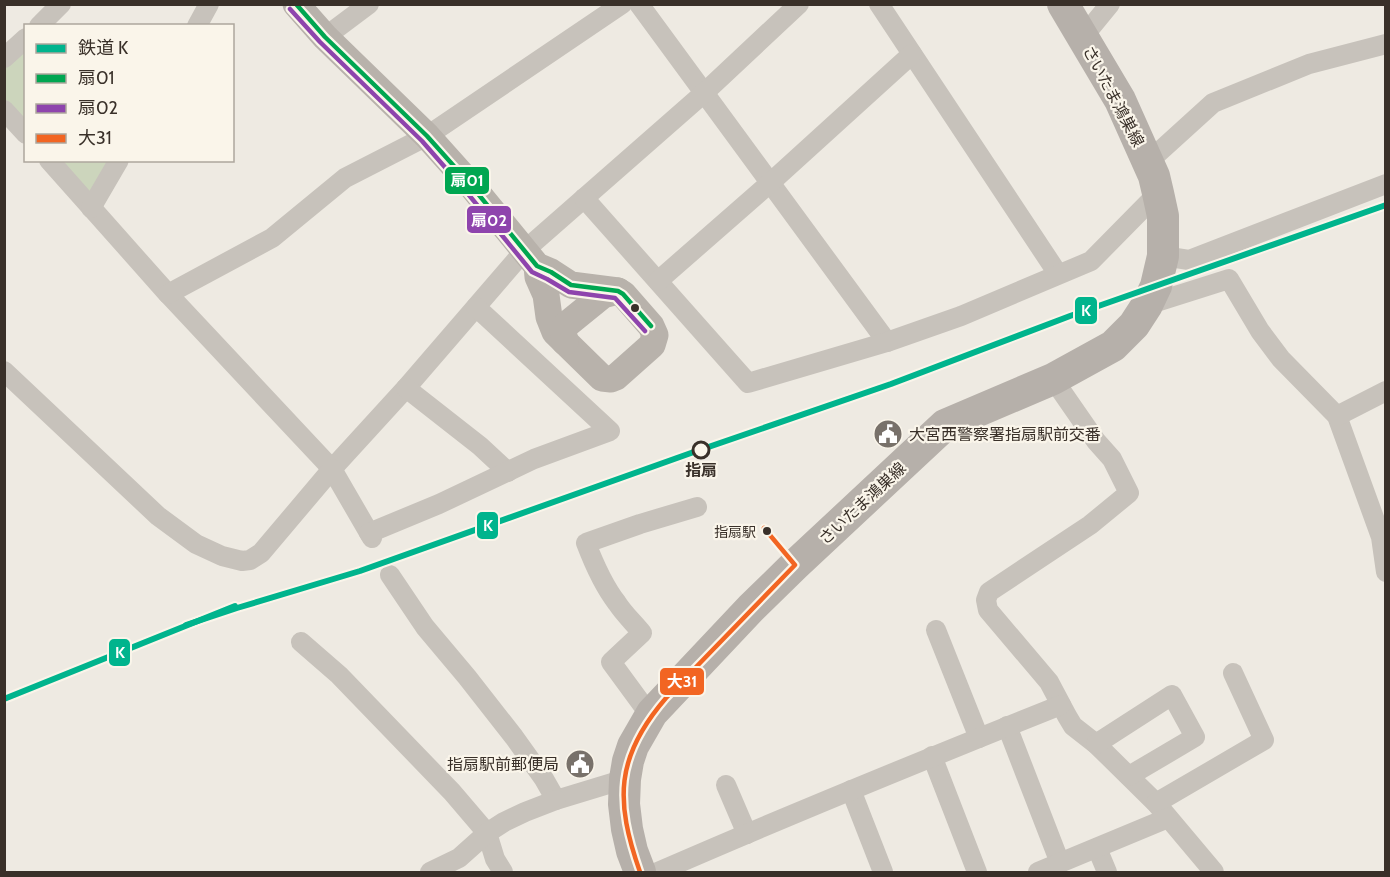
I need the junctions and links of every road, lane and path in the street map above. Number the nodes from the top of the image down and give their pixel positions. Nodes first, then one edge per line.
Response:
1 (61, 4) edge
2 (209, 4) edge
3 (296, 4) edge
4 (369, 4) edge
5 (622, 4) edge
6 (639, 4) edge
7 (799, 4) edge
8 (879, 4) edge
9 (1063, 4) edge
10 (1110, 4) edge
11 (41, 24) edge
12 (197, 24) edge
13 (325, 37) junction
14 (1083, 37) junction
15 (24, 40) edge
16 (1386, 44) edge
17 (912, 54) junction
18 (4, 58) edge
19 (704, 93) junction
20 (4, 110) edge
21 (24, 132) edge
22 (427, 136) junction
23 (51, 162) edge
24 (118, 162) edge
25 (1148, 162) junction
26 (770, 183) junction
27 (1386, 184) edge
28 (1158, 193) junction
29 (584, 198) junction
30 (91, 208) junction
31 (1163, 256) junction
32 (531, 258) junction
33 (1058, 274) junction
34 (658, 280) junction
35 (618, 291) junction
36 (168, 294) junction
37 (1147, 305) junction
38 (476, 307) junction
39 (565, 342) junction
40 (887, 342) junction
41 (4, 371) edge
42 (1053, 380) junction
43 (406, 388) junction
44 (1386, 391) edge
45 (1337, 416) junction
46 (332, 469) junction
47 (508, 472) junction
48 (697, 507) dead end
49 (1386, 572) edge
50 (390, 575) dead end
51 (936, 630) dead end
52 (301, 642) dead end
53 (1233, 673) dead end
54 (1061, 705) junction
55 (652, 713) junction
56 (1007, 726) junction
57 (979, 738) junction
58 (1096, 744) junction
59 (932, 756) junction
60 (1129, 776) junction
61 (625, 779) junction
62 (726, 785) dead end
63 (851, 790) junction
64 (556, 800) junction
65 (1162, 810) junction
66 (487, 833) junction
67 (747, 834) junction
68 (1097, 849) junction
69 (1060, 863) junction
70 (430, 873) edge
71 (503, 873) edge
72 (639, 873) edge
73 (658, 873) edge
74 (883, 873) edge
75 (977, 873) edge
76 (1038, 873) edge
77 (1107, 873) edge
78 (1214, 873) edge

1 - 11 street
2 - 12 street
3 - 13 street
4 - 13 street
5 - 22 street
6 - 19 street
7 - 19 street
8 - 17 street
9 - 14 main road, さいたま鴻巣線
10 - 14 street
13 - 22 street
14 - 25 main road, さいたま鴻巣線
15 - 18 street
16 - 25 street
17 - 26 street
17 - 33 street
19 - 26 street
19 - 29 street
20 - 21 street
22 - 32 street
22 - 36 street
23 - 30 street
24 - 30 street
25 - 28 main road, さいたま鴻巣線
26 - 34 street
26 - 40 street
27 - 31 street
28 - 31 main road, さいたま鴻巣線
28 - 33 street
29 - 32 street
29 - 34 street
30 - 36 street
31 - 37 main road, さいたま鴻巣線
32 - 35 street
32 - 38 street
32 - 39 street
33 - 40 street
34 - 40 street
35 - 39 street
35 - 39 street
36 - 46 street
37 - 42 main road, さいたま鴻巣線
37 - 45 street
38 - 43 street
38 - 47 street
41 - 46 street
42 - 54 street
42 - 55 main road, さいたま鴻巣線
43 - 46 street
43 - 47 street
44 - 45 street
45 - 49 street
46 - 47 street
48 - 55 street
50 - 64 street
51 - 57 street
52 - 66 street
53 - 65 street
54 - 56 street
54 - 58 street
55 - 61 main road, さいたま鴻巣線
56 - 57 street
56 - 69 street
57 - 59 street
58 - 60 street
58 - 60 street
59 - 63 street
59 - 75 street
60 - 65 street
61 - 64 street
61 - 72 main road, さいたま鴻巣線
62 - 67 street
63 - 67 street
63 - 74 street
64 - 66 street
65 - 68 street
65 - 78 street
66 - 70 street
66 - 71 street
67 - 73 street
68 - 69 street
68 - 77 street
69 - 76 street

